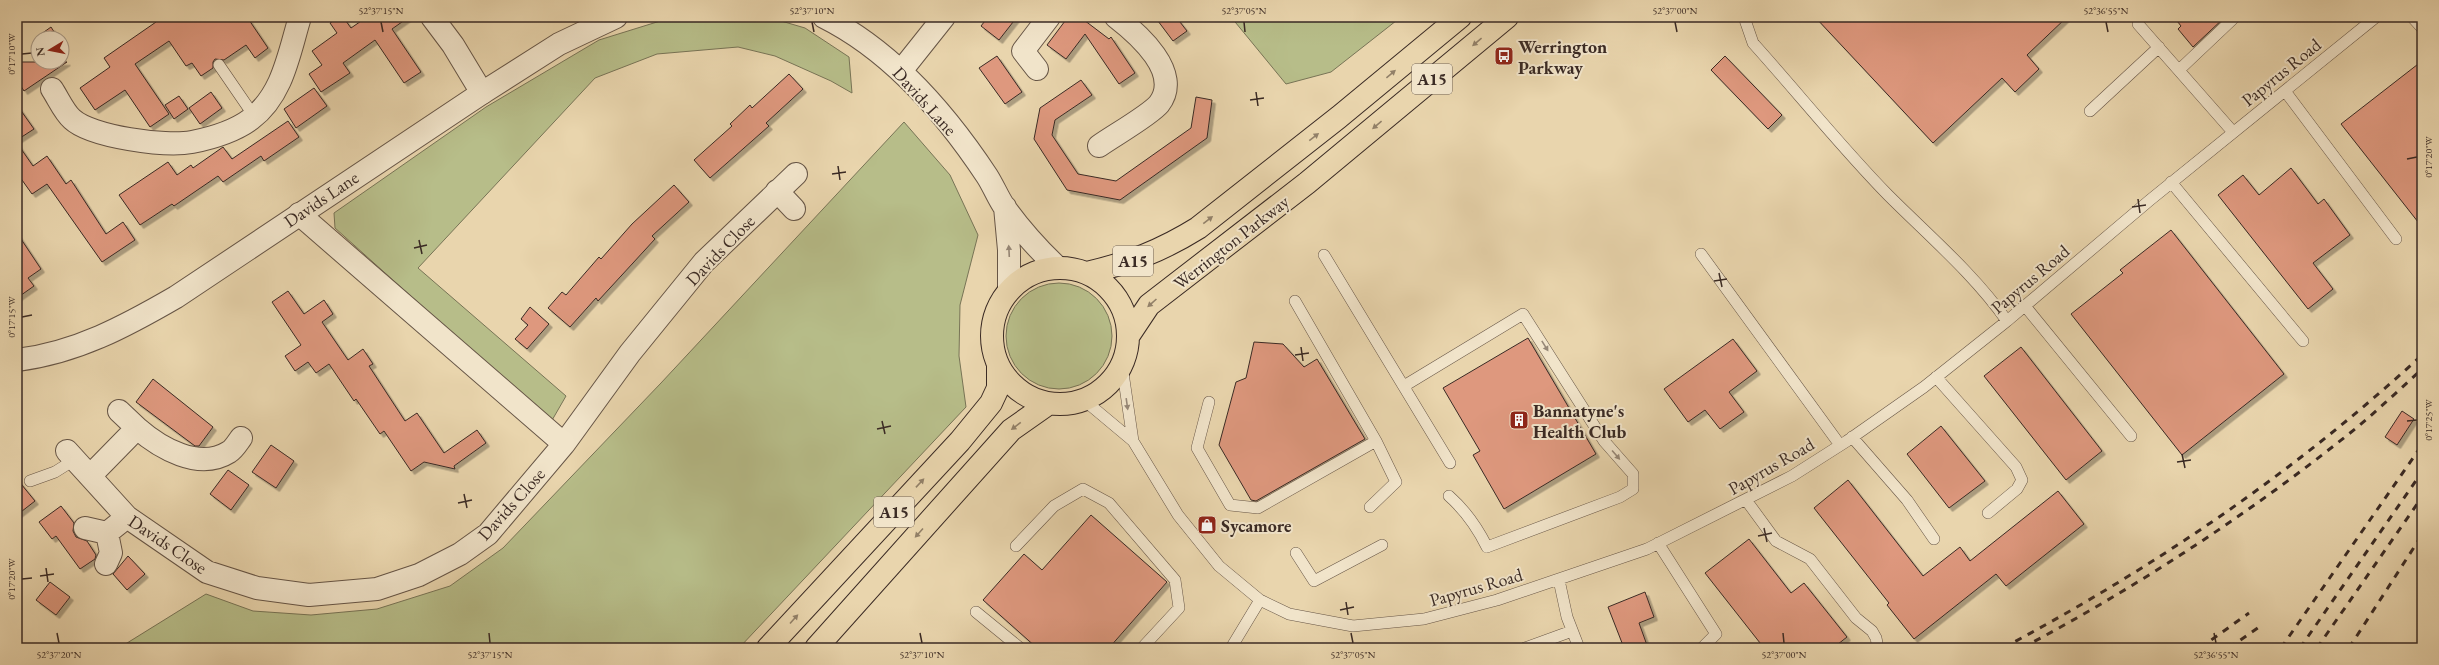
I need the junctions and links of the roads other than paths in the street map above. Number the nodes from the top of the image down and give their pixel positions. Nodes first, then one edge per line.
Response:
1 (300, 17) edge
2 (432, 17) edge
3 (616, 17) edge
4 (824, 17) edge
5 (944, 17) edge
6 (1049, 17) edge
7 (1116, 17) edge
8 (1460, 17) edge
9 (1506, 17) edge
10 (1744, 17) edge
11 (2235, 17) edge
12 (2376, 17) edge
13 (2412, 17) edge
14 (2138, 24) dead end
15 (2422, 28) edge
16 (2159, 47) junction
17 (219, 65) dead end
18 (1037, 69) dead end
19 (2179, 70) junction
20 (901, 71) junction
21 (52, 89) dead end
22 (2285, 91) junction
23 (482, 93) junction
24 (2090, 111) dead end
25 (254, 116) junction
26 (2233, 132) junction
27 (1099, 146) dead end
28 (796, 174) dead end
29 (2171, 182) junction
30 (777, 191) junction
31 (1005, 207) junction
32 (794, 210) dead end
33 (300, 214) junction
34 (2396, 239) dead end
35 (1324, 254) dead end
36 (1701, 254) dead end
37 (1057, 268) junction
38 (1087, 273) junction
39 (1009, 290) junction
40 (1295, 301) dead end
41 (2025, 306) junction
42 (2007, 321) junction
43 (1129, 335) junction
44 (2303, 341) dead end
45 (17, 360) edge
46 (998, 365) junction
47 (1122, 366) junction
48 (1936, 377) junction
49 (1404, 386) junction
50 (1084, 400) junction
51 (1209, 402) dead end
52 (1048, 404) junction
53 (119, 411) dead end
54 (137, 428) junction
55 (2131, 436) dead end
56 (1852, 437) junction
57 (241, 438) dead end
58 (1132, 441) junction
59 (1376, 441) junction
60 (564, 444) junction
61 (1840, 445) junction
62 (71, 455) joint
63 (1450, 463) dead end
64 (90, 476) junction
65 (30, 480) dead end
66 (1449, 496) dead end
67 (1746, 500) junction
68 (1370, 508) dead end
69 (1988, 513) dead end
70 (127, 517) junction
71 (85, 528) dead end
72 (107, 533) junction
73 (1934, 539) dead end
74 (1658, 543) junction
75 (1382, 545) dead end
76 (1016, 546) dead end
77 (1296, 553) dead end
78 (106, 564) dead end
79 (1559, 580) junction
80 (1260, 600) junction
81 (976, 612) dead end
82 (1572, 631) junction
83 (768, 648) edge
84 (816, 648) edge
85 (1020, 648) edge
86 (1142, 648) edge
87 (1231, 648) edge
88 (1525, 648) edge
89 (1579, 648) edge
90 (1702, 648) edge
91 (1878, 648) edge

1 - 25 street
2 - 23 street
3 - 23 street, Davids Lane
4 - 20 street, Davids Lane
5 - 20 street
6 - 18 street
7 - 27 street
38 -> 8 highway, Werrington Parkway / A15
9 -> 43 highway, Werrington Parkway / A15
10 - 42 lane
11 - 19 lane
12 - 22 lane, Papyrus Road
13 - 15 lane
14 - 16 lane
16 - 19 lane
16 - 24 lane
17 - 25 lane
19 - 26 lane
20 - 31 street, Davids Lane
21 - 25 street
22 - 26 lane, Papyrus Road
22 - 34 lane
23 - 33 street, Davids Lane
26 - 29 lane, Papyrus Road
28 - 30 street, Davids Close
29 - 41 lane, Papyrus Road
29 - 44 lane
30 - 32 street
30 - 60 street, Davids Close
31 - 37 street, Davids Lane
39 -> 31 street, Davids Lane
33 - 45 street, Davids Lane
33 - 60 street
35 - 49 lane
36 - 61 lane
37 - 38 highway
37 - 39 highway
38 - 43 highway
39 - 46 highway
40 - 59 lane
41 - 42 lane, Papyrus Road
41 - 55 lane
42 - 48 lane, Papyrus Road
43 - 47 highway
46 - 52 highway
83 -> 46 highway, A15
47 - 50 highway
47 -> 58 lane, Papyrus Road
48 - 56 lane, Papyrus Road
48 - 69 lane
49 - 63 lane
49 -> 66 lane
50 - 52 highway
50 - 58 lane, Papyrus Road
51 - 59 lane
52 -> 84 highway, A15
53 - 54 street
54 - 57 street
54 - 64 street
56 - 61 lane, Papyrus Road
56 - 73 lane
58 - 80 lane, Papyrus Road
59 - 68 lane
60 - 70 street, Davids Close
61 - 67 lane, Papyrus Road
62 - 64 street, Davids Close
62 - 65 lane
64 - 70 street, Davids Close
67 - 74 lane, Papyrus Road
67 - 91 lane
70 - 72 street
71 - 72 street
72 - 78 street
74 - 79 lane, Papyrus Road
74 - 90 lane
75 - 77 lane
76 - 86 lane
79 - 80 lane, Papyrus Road
79 - 82 lane
80 - 87 lane
81 - 85 lane
82 - 88 lane
82 - 89 lane

